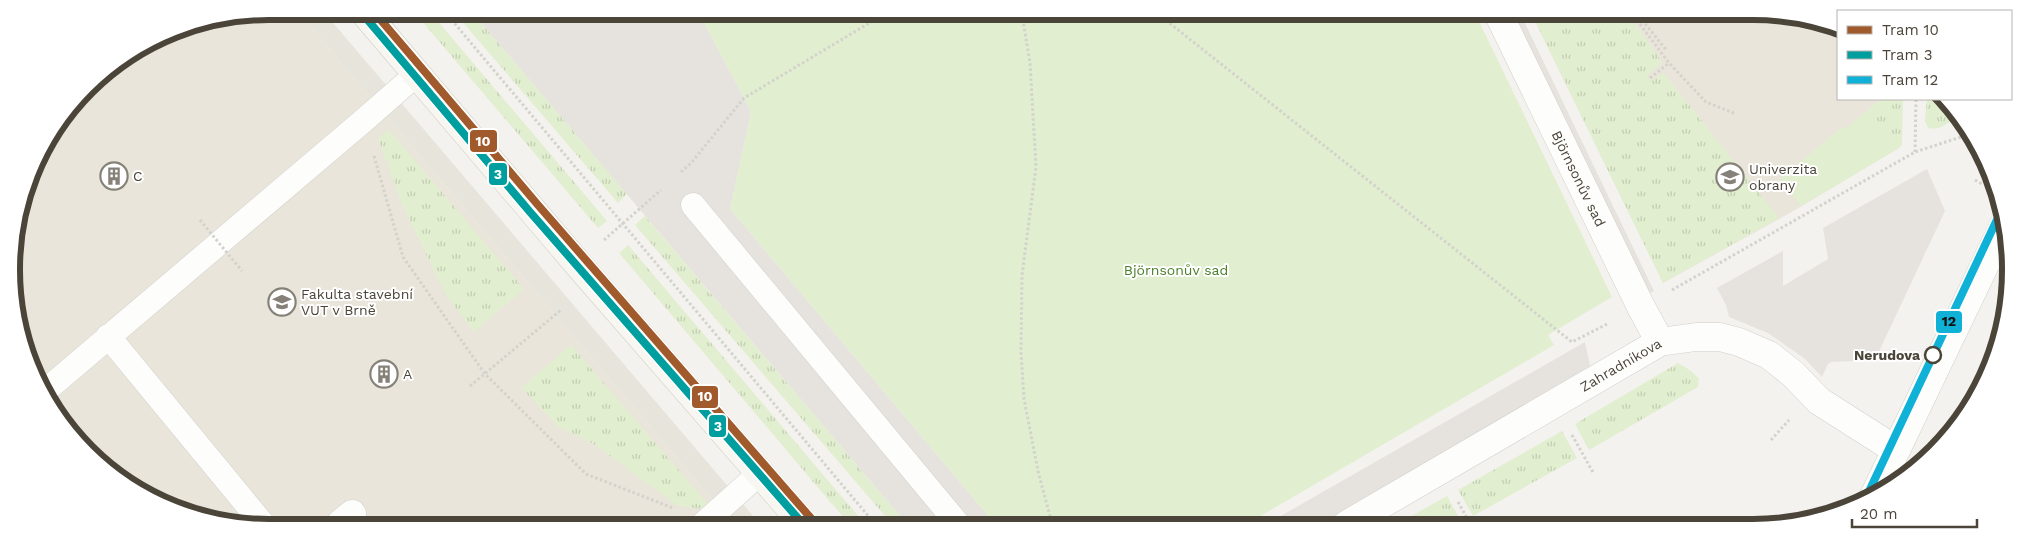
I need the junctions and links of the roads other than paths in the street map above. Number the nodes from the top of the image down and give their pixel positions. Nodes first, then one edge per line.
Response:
1 (371, 20) edge
2 (1500, 20) edge
3 (417, 76) junction
4 (693, 205) dead end
5 (2000, 235) edge
6 (108, 336) junction
7 (1660, 342) junction
8 (50, 388) edge
9 (1896, 450) junction
10 (760, 473) junction
11 (1880, 484) edge
12 (258, 518) edge
13 (708, 519) edge
14 (800, 519) edge
15 (954, 519) edge
16 (1356, 519) edge

1 - 3 main road
2 - 7 street, Björnsonův sad
3 - 6 lane
3 - 10 main road
4 - 15 lane
5 - 9 street
6 - 8 lane
6 - 12 lane
7 - 9 street, Zahradníkova
7 - 16 street, Zahradníkova
9 - 11 street
10 - 13 lane
10 - 14 main road

